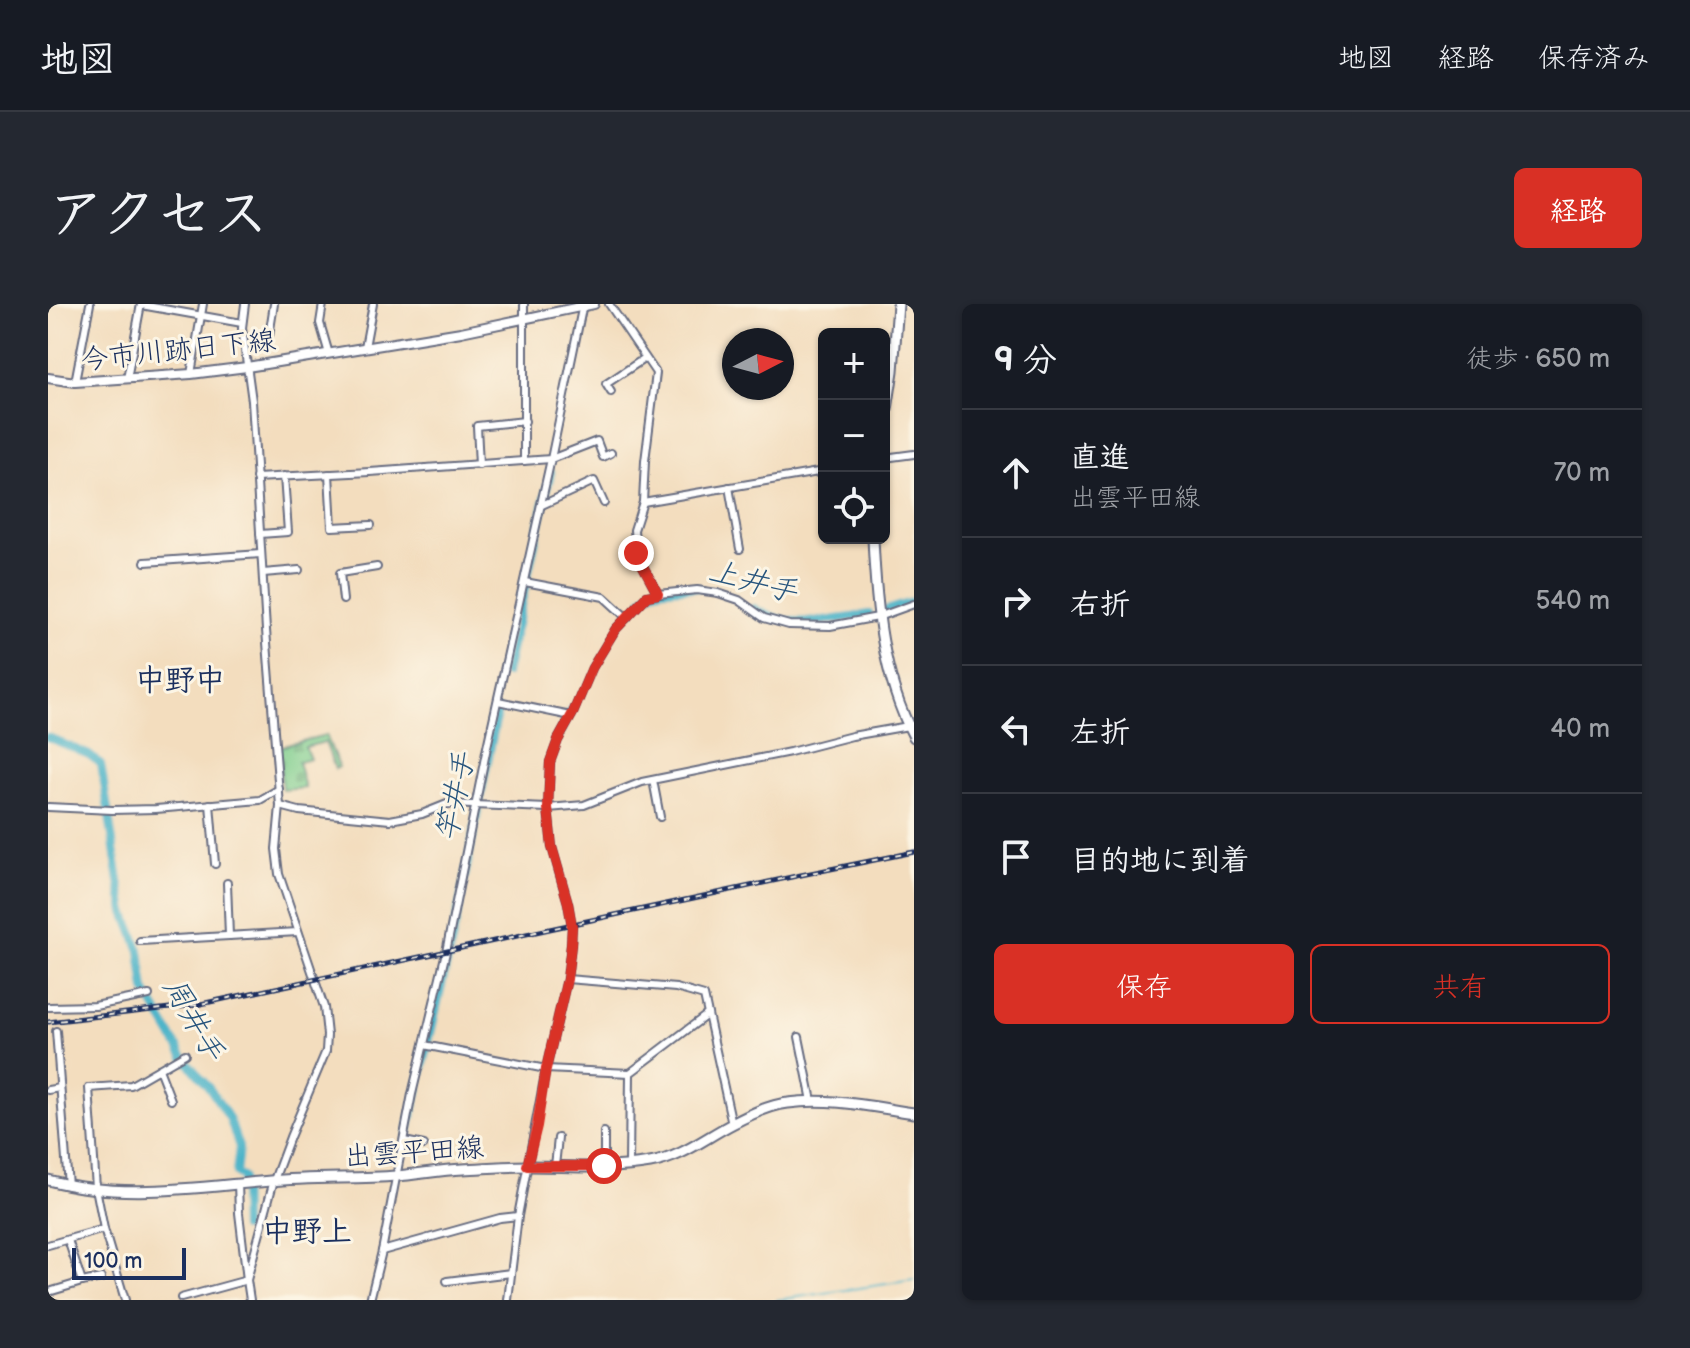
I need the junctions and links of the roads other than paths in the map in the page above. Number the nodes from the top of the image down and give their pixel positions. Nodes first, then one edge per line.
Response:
1 (90, 304) edge
2 (203, 304) edge
3 (245, 304) edge
4 (274, 304) edge
5 (323, 304) edge
6 (373, 304) edge
7 (524, 304) edge
8 (594, 304) edge
9 (609, 304) edge
10 (898, 304) edge
11 (141, 305) edge
12 (583, 306) edge
13 (201, 316) junction
14 (524, 319) junction
15 (242, 323) junction
16 (269, 336) dead end
17 (365, 347) junction
18 (329, 354) junction
19 (645, 358) junction
20 (247, 367) junction
21 (191, 374) junction
22 (48, 378) edge
23 (127, 379) junction
24 (75, 382) junction
25 (611, 392) dead end
26 (888, 400) edge
27 (525, 421) junction
28 (611, 453) dead end
29 (914, 454) edge
30 (890, 457) edge
31 (551, 459) junction
32 (524, 461) junction
33 (479, 465) junction
34 (818, 472) edge
35 (329, 474) junction
36 (284, 476) junction
37 (256, 478) junction
38 (729, 487) junction
39 (643, 502) junction
40 (604, 503) dead end
41 (542, 505) junction
42 (371, 525) dead end
43 (260, 534) junction
44 (873, 544) edge
45 (740, 549) dead end
46 (261, 554) junction
47 (145, 562) dead end
48 (377, 567) dead end
49 (299, 570) dead end
50 (263, 573) junction
51 (525, 582) junction
52 (658, 594) junction
53 (343, 600) dead end
54 (914, 604) edge
55 (878, 617) junction
56 (627, 618) junction
57 (498, 701) junction
58 (571, 716) junction
59 (911, 725) edge
60 (914, 737) edge
61 (653, 780) junction
62 (279, 789) junction
63 (210, 804) junction
64 (476, 804) junction
65 (280, 806) junction
66 (48, 807) edge
67 (548, 808) junction
68 (660, 817) dead end
69 (215, 864) dead end
70 (227, 883) dead end
71 (298, 932) junction
72 (229, 936) junction
73 (140, 941) dead end
74 (567, 979) junction
75 (149, 995) dead end
76 (48, 1007) edge
77 (708, 1014) junction
78 (56, 1031) dead end
79 (799, 1037) dead end
80 (424, 1045) junction
81 (185, 1054) dead end
82 (159, 1069) junction
83 (546, 1069) junction
84 (630, 1073) junction
85 (60, 1088) junction
86 (48, 1090) edge
87 (171, 1100) dead end
88 (812, 1101) junction
89 (914, 1113) edge
90 (732, 1124) junction
91 (604, 1132) dead end
92 (558, 1138) dead end
93 (404, 1141) junction
94 (424, 1145) dead end
95 (629, 1165) junction
96 (527, 1166) junction
97 (555, 1166) junction
98 (604, 1166) junction
99 (397, 1176) junction
100 (48, 1180) edge
101 (274, 1180) junction
102 (238, 1183) junction
103 (68, 1186) junction
104 (96, 1188) junction
105 (518, 1216) junction
106 (104, 1229) junction
107 (68, 1240) junction
108 (48, 1245) edge
109 (382, 1251) junction
110 (511, 1273) junction
111 (101, 1278) dead end
112 (247, 1280) junction
113 (447, 1281) dead end
114 (82, 1282) junction
115 (52, 1291) dead end
116 (181, 1298) edge
117 (125, 1300) edge
118 (250, 1300) edge
119 (370, 1300) edge
120 (508, 1300) edge

1 - 24 street
2 - 13 street
3 - 15 street
4 - 16 street
5 - 18 street
6 - 17 street
7 - 14 street
8 - 12 street, 今市川跡日下線
9 - 19 street
10 - 26 main road
11 - 13 street
11 - 23 street
12 - 14 street, 今市川跡日下線
12 - 31 street
13 - 15 street
13 - 21 street
14 - 17 street, 今市川跡日下線
14 - 27 street
15 - 20 street
17 - 18 street, 今市川跡日下線
18 - 20 street, 今市川跡日下線
19 - 25 street
19 - 39 street
20 - 21 street, 今市川跡日下線
20 - 37 street
21 - 23 street, 今市川跡日下線
22 - 24 street, 今市川跡日下線
23 - 24 street, 今市川跡日下線
27 - 32 street
27 - 33 street
28 - 31 street
29 - 30 street
31 - 32 street
31 - 41 street
32 - 33 street
33 - 35 street
34 - 38 street
35 - 36 street
35 - 42 street
36 - 37 street
36 - 43 street
37 - 43 street
38 - 39 street
38 - 45 street
39 - 52 street
40 - 41 street
41 - 51 street
43 - 46 street
44 - 55 main road
46 - 47 street
46 - 50 street
48 - 53 street
49 - 50 street
50 - 62 street
51 - 56 street
51 - 57 street
52 - 55 street
52 - 56 street
54 - 55 street
55 - 59 main road
56 - 58 street
57 - 58 street
57 - 64 street
58 - 67 street
59 - 60 main road
59 - 61 street
61 - 67 street
61 - 68 street
62 - 63 street
62 - 65 street
63 - 66 street
63 - 69 street
64 - 65 street
64 - 67 street
64 - 80 street
65 - 71 street
67 - 74 street
70 - 72 street
71 - 72 street
71 - 101 street
72 - 73 street
74 - 77 street
74 - 83 street
75 - 76 street
77 - 84 street
77 - 90 street
78 - 85 street
79 - 88 street
80 - 83 street
80 - 93 street
81 - 82 street
82 - 87 street
82 - 104 street
83 - 84 street
83 - 96 street
84 - 95 street
85 - 86 street
85 - 103 street
88 - 89 main road, 出雲平田線
88 - 90 main road, 出雲平田線
90 - 95 main road, 出雲平田線
91 - 98 street
92 - 97 street
93 - 94 street
93 - 99 street
95 - 98 main road, 出雲平田線
96 - 97 main road, 出雲平田線
96 - 99 main road, 出雲平田線
96 - 105 street
97 - 98 main road, 出雲平田線
99 - 101 main road, 出雲平田線
99 - 109 street
100 - 103 main road, 出雲平田線
101 - 102 main road, 出雲平田線
101 - 112 street
102 - 104 main road, 出雲平田線
102 - 112 street
103 - 104 main road, 出雲平田線
104 - 106 street
105 - 109 street
105 - 110 street
106 - 107 street
106 - 117 street
107 - 108 street
107 - 114 street
109 - 119 street
110 - 113 street
110 - 120 street
111 - 114 street
112 - 116 street
112 - 118 street
114 - 115 street

